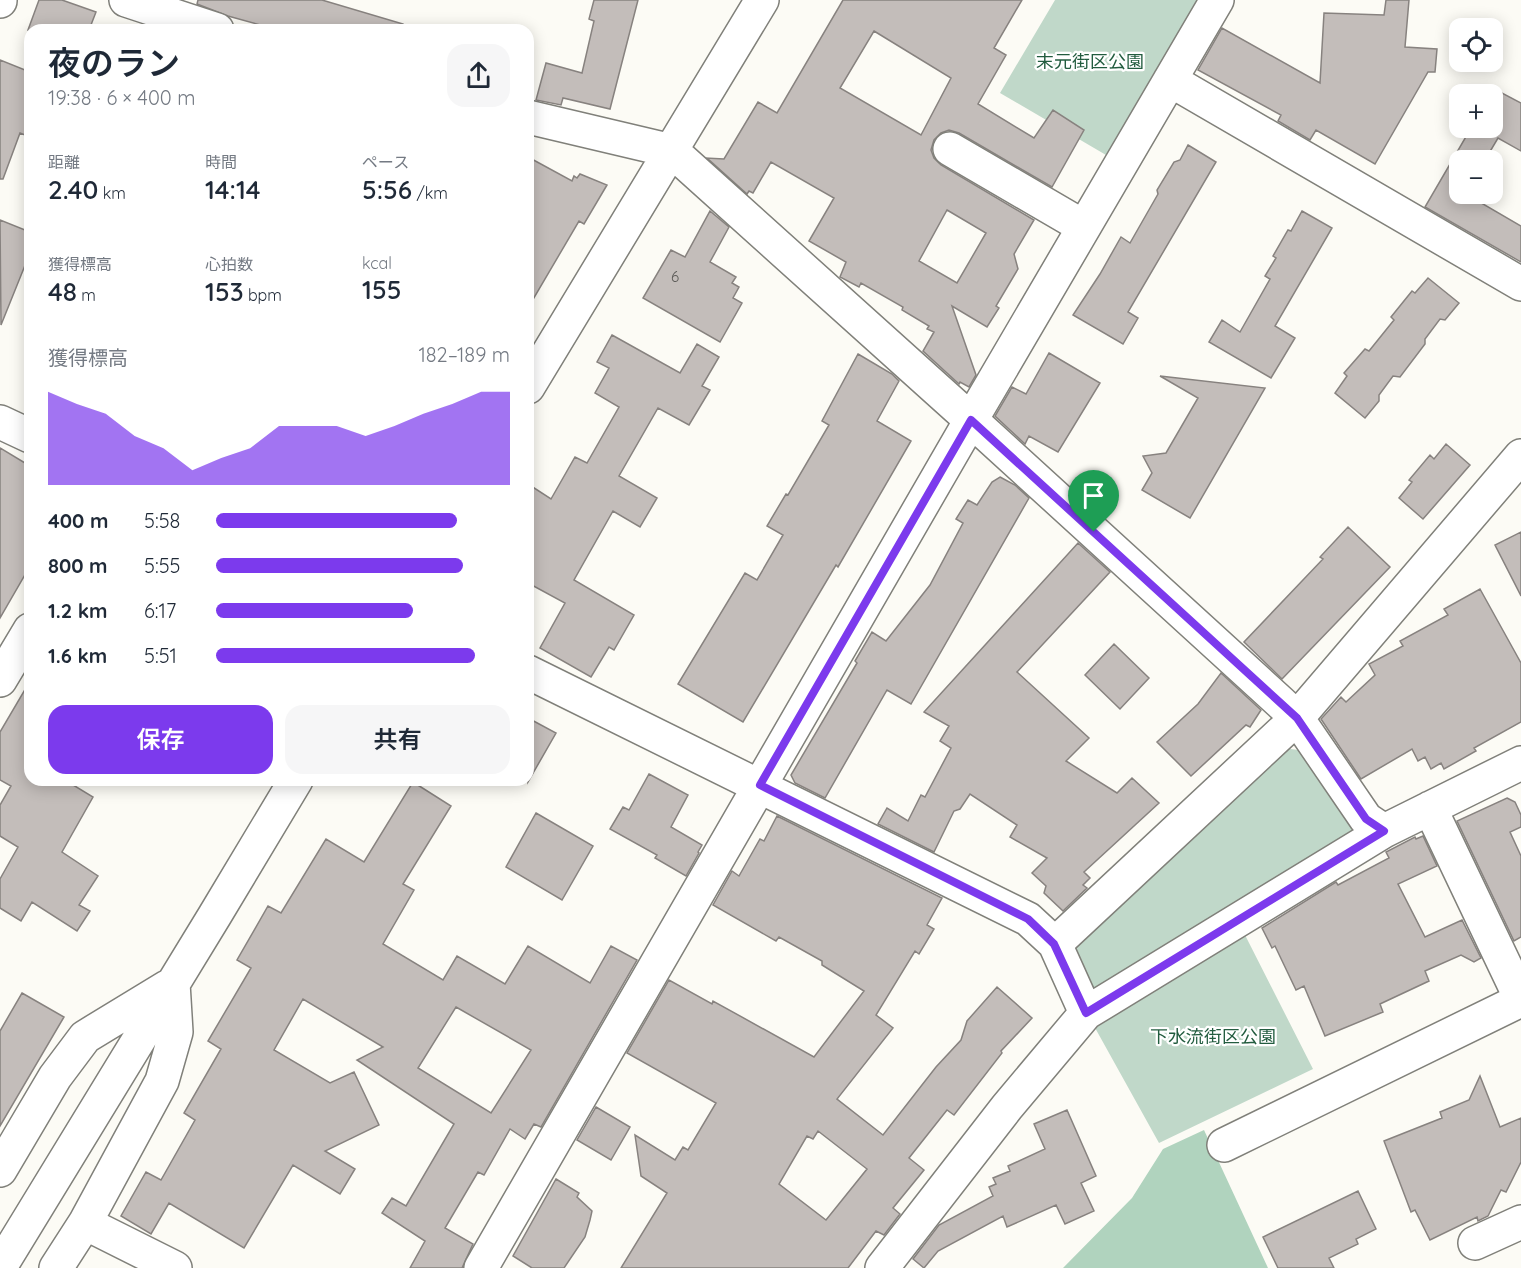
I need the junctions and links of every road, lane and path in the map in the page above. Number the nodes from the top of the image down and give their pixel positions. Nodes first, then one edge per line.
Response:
1 (126, 0) edge
2 (762, 0) edge
3 (1217, 0) edge
4 (198, 24) edge
5 (1170, 80) junction
6 (534, 118) edge
7 (950, 149) dead end
8 (672, 151) junction
9 (1084, 227) junction
10 (1521, 284) edge
11 (534, 377) edge
12 (971, 420) junction
13 (0, 422) edge
14 (24, 433) edge
15 (1521, 456) edge
16 (24, 640) edge
17 (534, 675) edge
18 (0, 680) edge
19 (1297, 718) junction
20 (1521, 763) edge
21 (760, 785) junction
22 (292, 786) edge
23 (1430, 808) junction
24 (1384, 831) junction
25 (1054, 944) junction
26 (173, 983) junction
27 (1521, 999) edge
28 (1086, 1013) junction
29 (1224, 1145) dead end
30 (0, 1170) edge
31 (1521, 1222) edge
32 (85, 1223) junction
33 (1475, 1243) dead end
34 (0, 1267) edge
35 (56, 1268) edge
36 (175, 1268) edge
37 (482, 1268) edge
38 (882, 1268) edge

1 - 4 street
2 - 8 street
3 - 5 street
5 - 9 street
5 - 10 street
6 - 8 street
7 - 9 street
8 - 11 street
8 - 12 street
9 - 12 street
12 - 19 street
12 - 21 street
13 - 14 street
15 - 19 street
16 - 18 street
17 - 21 street
19 - 24 street
19 - 25 street
20 - 23 street
21 - 25 street
21 - 37 street
22 - 26 street
23 - 24 street
23 - 27 street
24 - 28 street
25 - 28 street
26 - 30 street
26 - 32 street
26 - 34 street
27 - 29 street
28 - 38 street
31 - 33 street
32 - 35 street
32 - 36 street

